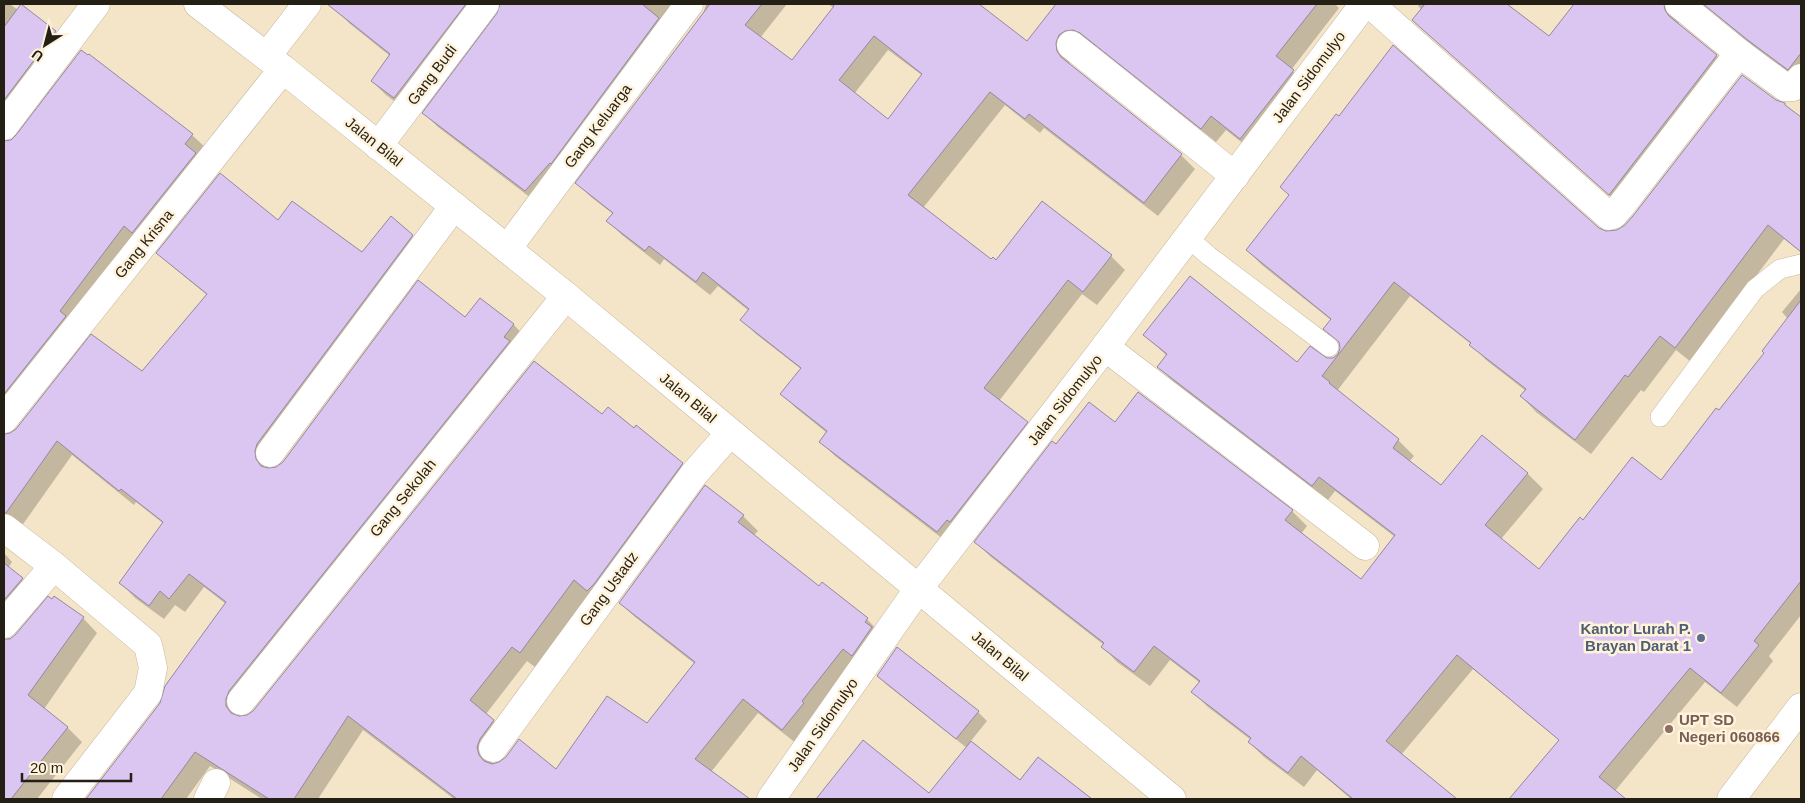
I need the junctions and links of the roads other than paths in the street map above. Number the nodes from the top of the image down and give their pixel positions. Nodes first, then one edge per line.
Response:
1 (96, 4) edge
2 (198, 4) edge
3 (307, 4) edge
4 (486, 4) edge
5 (689, 4) edge
6 (1364, 4) edge
7 (1370, 4) edge
8 (1679, 4) edge
9 (1072, 45) dead end
10 (1739, 53) junction
11 (275, 63) junction
12 (1801, 78) edge
13 (4, 126) edge
14 (378, 146) junction
15 (1235, 176) junction
16 (454, 206) junction
17 (1188, 238) junction
18 (507, 249) junction
19 (1801, 264) edge
20 (566, 296) junction
21 (1105, 347) junction
22 (1329, 347) dead end
23 (1660, 417) dead end
24 (4, 419) edge
25 (730, 433) junction
26 (270, 453) dead end
27 (4, 528) edge
28 (1365, 546) dead end
29 (54, 566) junction
30 (919, 588) junction
31 (4, 624) edge
32 (241, 701) dead end
33 (1801, 707) edge
34 (493, 748) dead end
35 (66, 799) edge
36 (771, 799) edge
37 (1172, 799) edge
38 (1731, 799) edge

1 - 13 street
2 - 11 street, Jalan Bilal
3 - 11 street, Gang Krisna
4 - 14 street, Gang Budi
5 - 18 street, Gang Keluarga
6 - 15 street, Jalan Sidomulyo
7 - 10 street
8 - 10 street
9 - 15 street
10 - 12 street
11 - 14 street, Jalan Bilal
11 - 24 street, Gang Krisna
14 - 16 street, Jalan Bilal
15 - 17 street, Jalan Sidomulyo
16 - 18 street, Jalan Bilal
16 - 26 street
17 - 21 street, Jalan Sidomulyo
17 - 22 lane
18 - 20 street, Jalan Bilal
19 - 23 lane
20 - 25 street, Jalan Bilal
20 - 32 street, Gang Sekolah
21 - 28 street
21 - 30 street, Jalan Sidomulyo
25 - 30 street, Jalan Bilal
25 - 34 street, Gang Ustadz
27 - 29 street
29 - 31 street
29 - 35 street
30 - 36 street, Jalan Sidomulyo
30 - 37 street, Jalan Bilal
33 - 38 street

